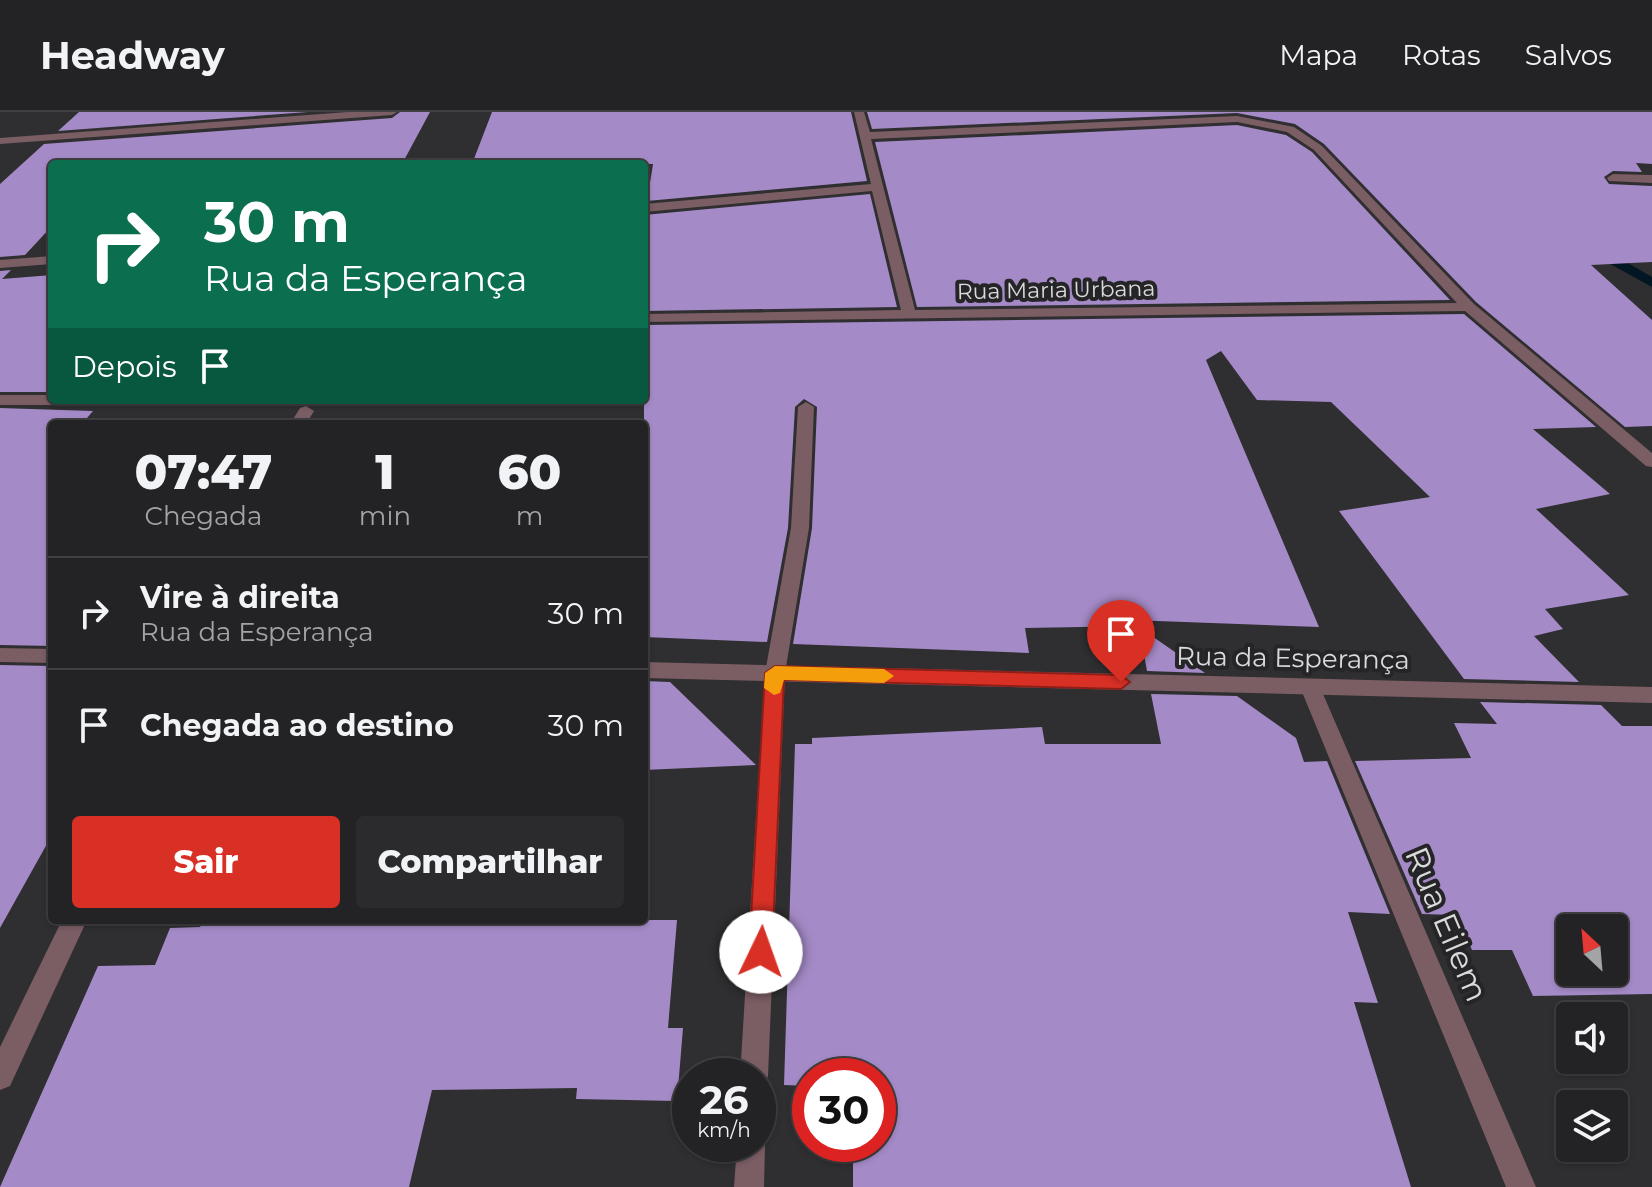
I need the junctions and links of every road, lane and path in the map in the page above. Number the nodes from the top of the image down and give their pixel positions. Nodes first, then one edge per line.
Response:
1 (392, 112) edge
2 (859, 112) edge
3 (866, 136) junction
4 (0, 141) edge
5 (1613, 178) dead end
6 (1652, 179) edge
7 (878, 187) junction
8 (648, 208) edge
9 (48, 260) edge
10 (0, 264) edge
11 (1469, 307) junction
12 (909, 314) junction
13 (648, 318) edge
14 (0, 400) edge
15 (48, 400) edge
16 (806, 407) dead end
17 (1652, 462) edge
18 (0, 655) edge
19 (48, 656) edge
20 (648, 670) edge
21 (775, 673) junction
22 (1310, 687) junction
23 (1652, 695) edge
24 (73, 924) edge
25 (755, 1058) edge
26 (0, 1076) edge
27 (750, 1162) edge
28 (749, 1187) edge
29 (1521, 1187) edge

1 - 4 street
2 - 3 street
3 - 7 street
3 - 11 street
5 - 6 street
7 - 8 street
7 - 12 street
9 - 10 street
11 - 12 street, Rua Maria Urbana
11 - 17 street
12 - 13 street, Rua Maria Urbana
14 - 15 street
16 - 21 street
18 - 19 street
20 - 21 street, Rua da Esperança
21 - 22 street, Rua da Esperança
21 - 25 street
22 - 23 street, Rua da Esperança
22 - 29 street, Rua Eilem
24 - 26 street
27 - 28 street

